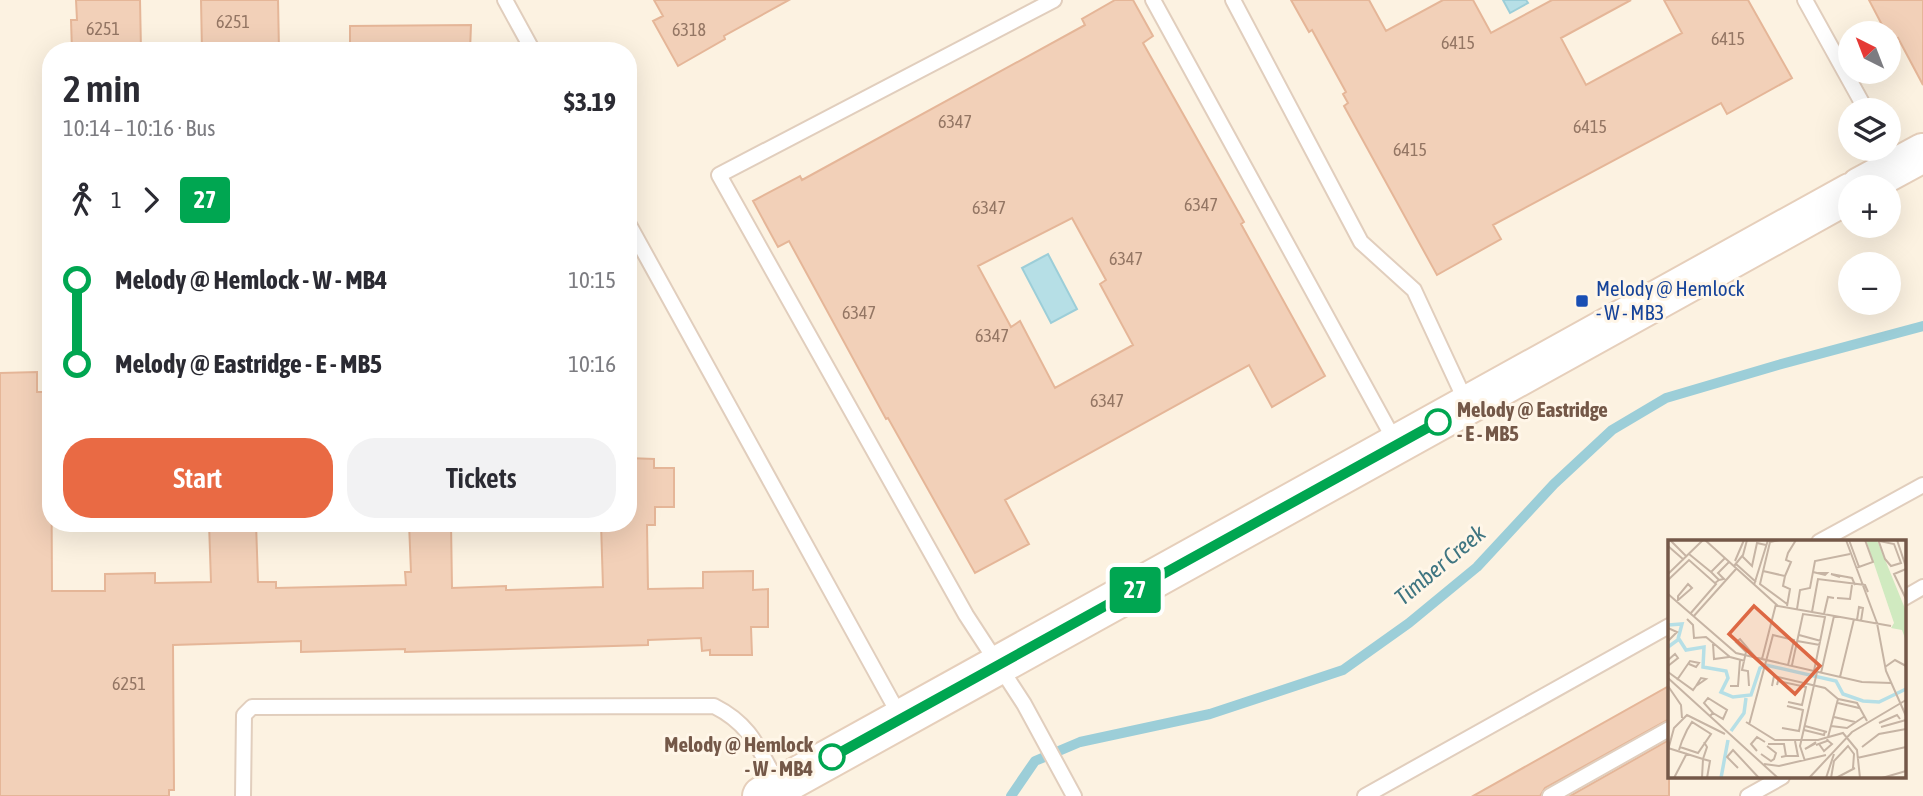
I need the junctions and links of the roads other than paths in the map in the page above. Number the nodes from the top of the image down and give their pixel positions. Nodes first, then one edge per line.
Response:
1 (505, 0) edge
2 (1054, 0) edge
3 (1153, 0) edge
4 (1233, 0) edge
5 (1805, 0) edge
6 (528, 42) edge
7 (1859, 98) edge
8 (1904, 159) edge
9 (1879, 175) edge
10 (1838, 200) edge
11 (637, 239) edge
12 (1468, 405) junction
13 (1397, 444) junction
14 (1923, 485) edge
15 (1823, 540) edge
16 (1923, 587) edge
17 (1906, 597) edge
18 (1668, 627) edge
19 (999, 665) junction
20 (901, 719) junction
21 (1668, 730) edge
22 (1780, 778) edge
23 (771, 791) edge
24 (243, 796) edge
25 (1074, 796) edge
26 (1365, 796) edge
27 (1550, 796) edge
28 (1748, 796) edge

1 - 6 lane
2 - 19 lane
3 - 13 lane
4 - 12 lane
5 - 7 lane
8 - 9 street
10 - 12 street
11 - 20 lane
12 - 13 street
13 - 19 street
14 - 15 lane
16 - 17 lane
18 - 26 lane
19 - 20 street
19 - 25 lane
20 - 23 street
21 - 27 lane
22 - 28 lane
23 - 24 lane

